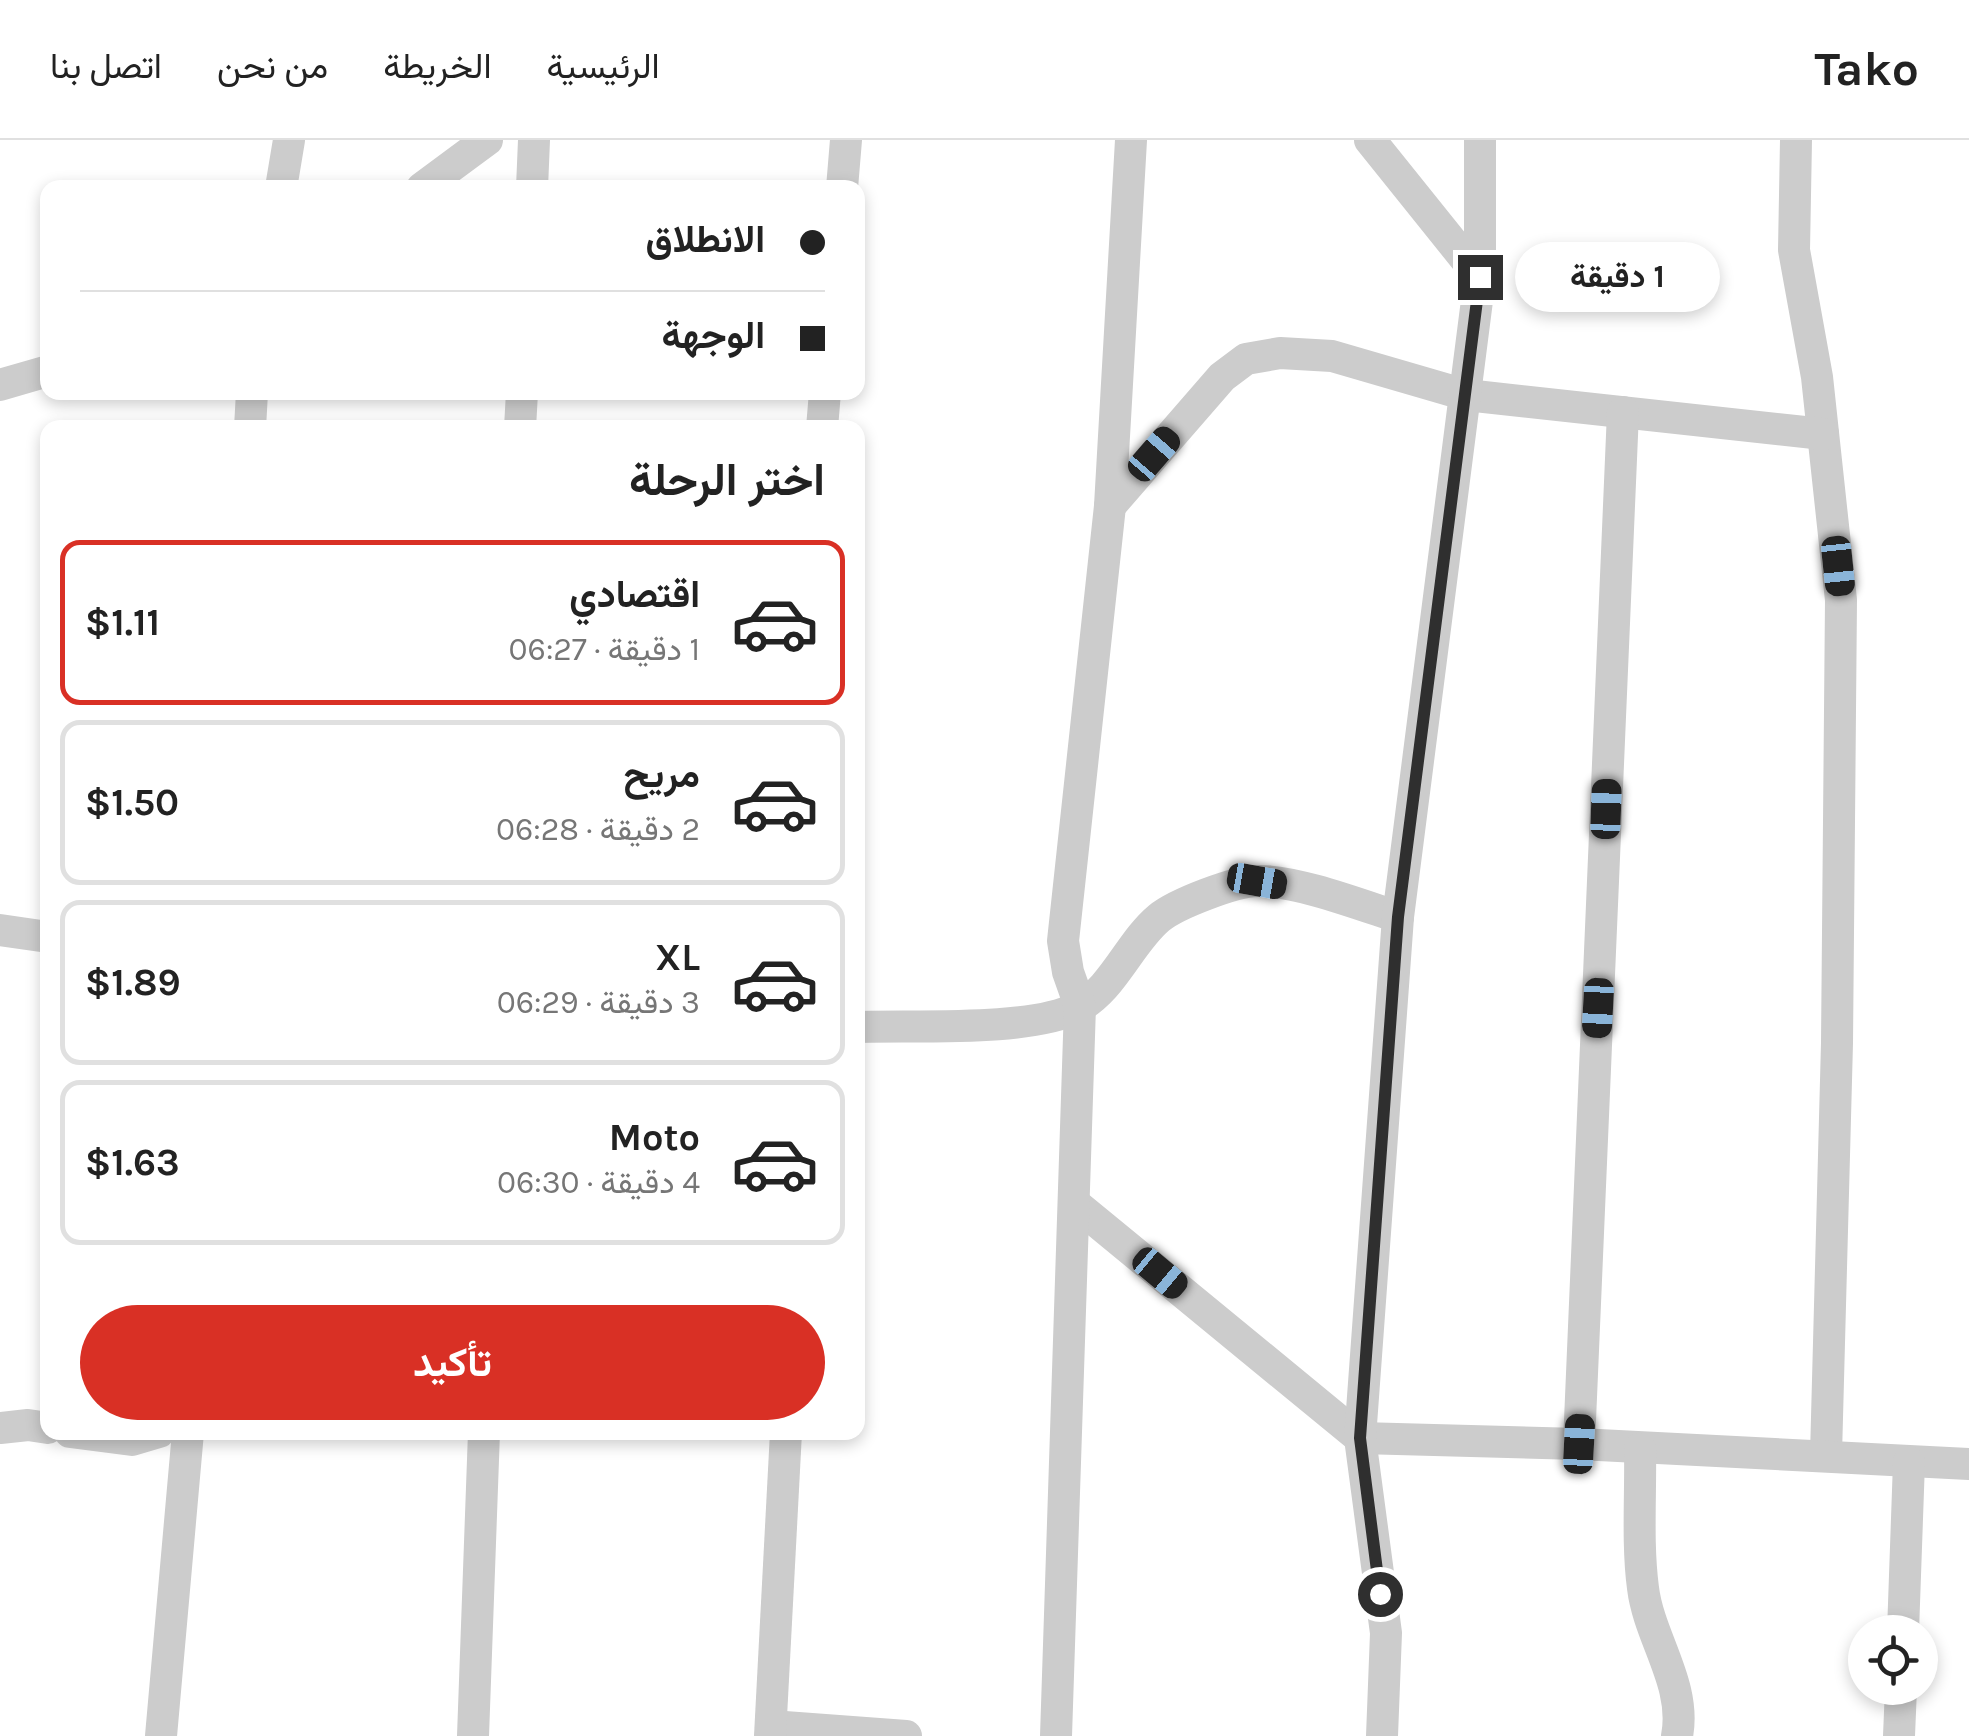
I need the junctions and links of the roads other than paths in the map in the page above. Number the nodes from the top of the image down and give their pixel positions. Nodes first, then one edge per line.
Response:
1 (290, 140) edge
2 (487, 140) edge
3 (534, 140) edge
4 (846, 140) edge
5 (1131, 140) edge
6 (1370, 140) edge
7 (1480, 140) edge
8 (1796, 140) edge
9 (282, 180) edge
10 (433, 180) edge
11 (532, 180) edge
12 (843, 180) edge
13 (1480, 277) junction
14 (40, 374) edge
15 (0, 386) edge
16 (1466, 395) junction
17 (1623, 412) junction
18 (1823, 434) junction
19 (1110, 506) junction
20 (1398, 917) junction
21 (0, 930) edge
22 (40, 936) edge
23 (1080, 1006) junction
24 (865, 1027) edge
25 (1074, 1203) junction
26 (40, 1427) edge
27 (0, 1428) edge
28 (1360, 1438) junction
29 (187, 1440) edge
30 (484, 1440) edge
31 (786, 1440) edge
32 (1579, 1444) junction
33 (1640, 1449) junction
34 (1826, 1455) junction
35 (1909, 1462) junction
36 (1969, 1464) edge
37 (1904, 1615) edge
38 (1901, 1705) edge
39 (771, 1731) edge
40 (161, 1736) edge
41 (473, 1736) edge
42 (906, 1736) edge
43 (1056, 1736) edge
44 (1382, 1736) edge
45 (1677, 1736) edge
46 (1900, 1736) edge

1 - 9 street
2 - 10 street
3 - 11 street
4 - 12 street
5 - 19 street
6 - 13 street
7 - 13 street
8 - 18 street
13 - 16 street
14 - 15 street
16 - 17 street
16 - 19 street
16 - 20 street
17 - 18 street
17 - 32 street
18 - 34 street
19 - 23 street
20 - 23 street
20 - 28 street
21 - 22 street
23 - 24 street
23 - 25 street
25 - 28 street
25 - 43 street
26 - 27 street
28 - 32 street
28 - 44 street
29 - 40 street
30 - 41 street
31 - 39 street
32 - 33 street
33 - 34 street
33 - 45 street
34 - 35 street
35 - 36 street
35 - 37 street
38 - 46 street
39 - 42 street

